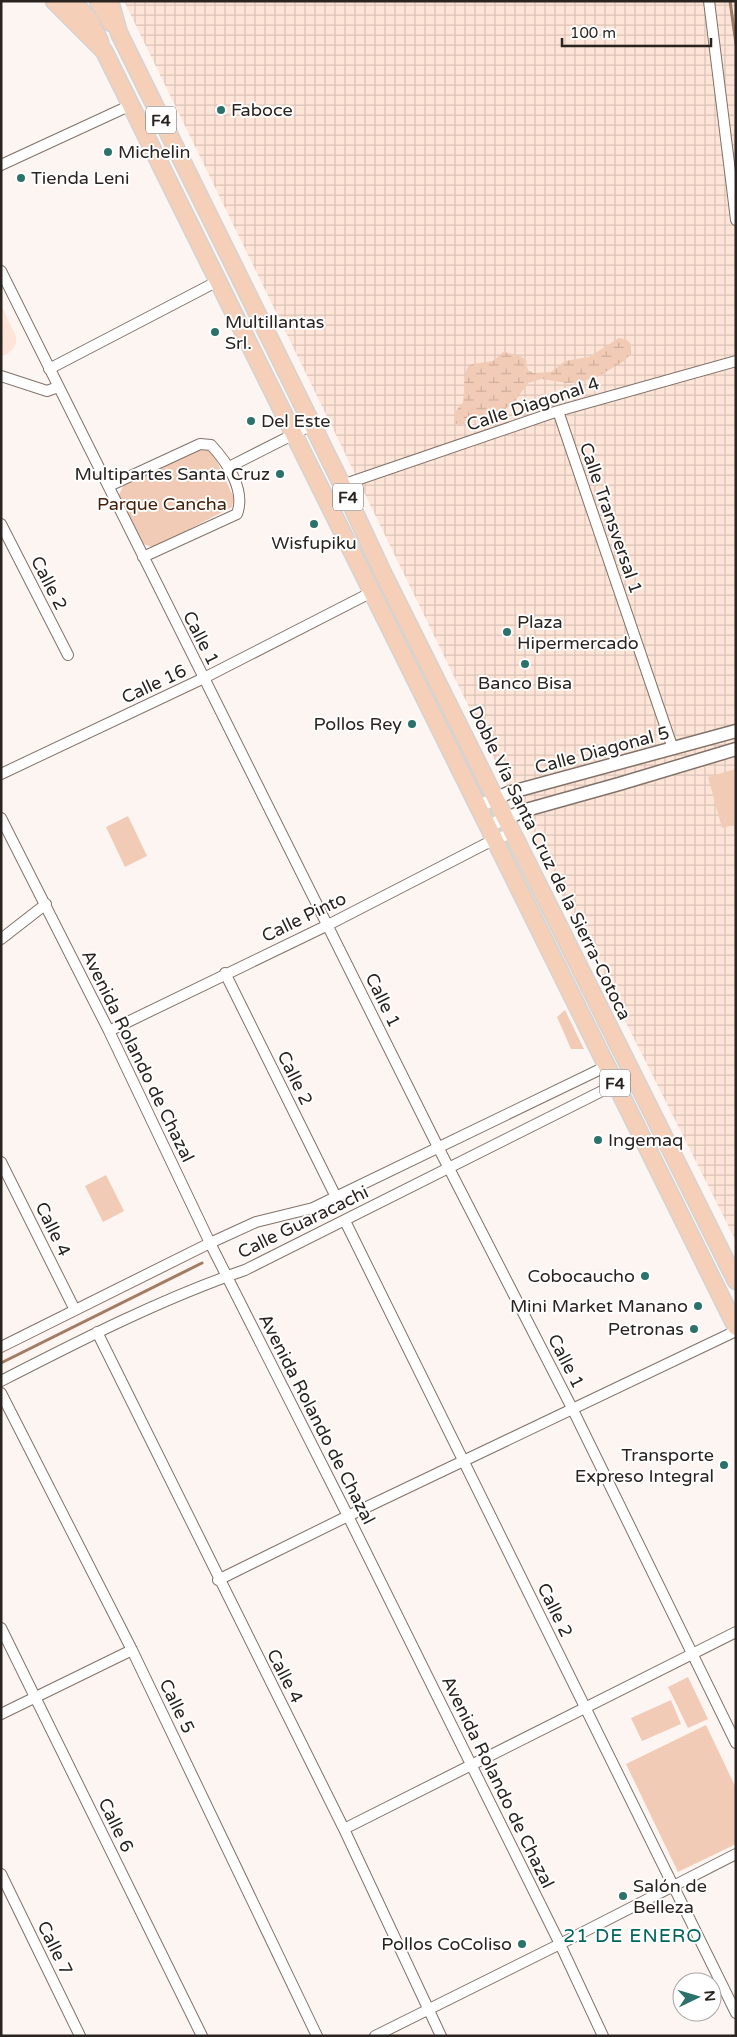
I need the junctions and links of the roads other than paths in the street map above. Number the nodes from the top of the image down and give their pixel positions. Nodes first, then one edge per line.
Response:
1 (54, 1) edge
2 (73, 1) edge
3 (98, 1) edge
4 (110, 1) edge
5 (709, 1) edge
6 (119, 33) junction
7 (104, 51) junction
8 (130, 105) junction
9 (1, 165) edge
10 (736, 220) edge
11 (1, 271) edge
12 (218, 281) junction
13 (736, 361) edge
14 (49, 369) junction
15 (1, 376) edge
16 (58, 387) junction
17 (558, 411) junction
18 (312, 425) junction
19 (294, 434) junction
20 (229, 467) junction
21 (342, 485) junction
22 (109, 486) junction
23 (1, 524) edge
24 (143, 557) junction
25 (372, 592) junction
26 (68, 655) dead end
27 (204, 678) junction
28 (736, 731) edge
29 (673, 749) junction
30 (736, 749) edge
31 (1, 774) edge
32 (496, 798) junction
33 (479, 806) junction
34 (505, 817) junction
35 (1, 818) edge
36 (492, 832) junction
37 (513, 832) junction
38 (46, 904) junction
39 (328, 925) junction
40 (1, 939) edge
41 (225, 973) junction
42 (109, 1030) junction
43 (607, 1066) junction
44 (616, 1084) junction
45 (438, 1147) junction
46 (1, 1162) edge
47 (448, 1168) junction
48 (336, 1197) junction
49 (344, 1221) junction
50 (210, 1243) junction
51 (227, 1276) junction
52 (736, 1282) edge
53 (75, 1310) junction
54 (736, 1326) edge
55 (736, 1331) edge
56 (97, 1332) junction
57 (1, 1347) edge
58 (1, 1380) edge
59 (1, 1393) edge
60 (572, 1408) junction
61 (465, 1461) junction
62 (348, 1516) junction
63 (218, 1580) junction
64 (1, 1628) edge
65 (736, 1632) edge
66 (132, 1650) junction
67 (692, 1654) junction
68 (35, 1698) junction
69 (584, 1707) junction
70 (1, 1714) edge
71 (736, 1743) edge
72 (472, 1765) junction
73 (344, 1829) junction
74 (736, 1854) edge
75 (1, 1874) edge
76 (674, 1886) junction
77 (560, 1944) junction
78 (428, 2009) junction
79 (736, 2013) edge
80 (80, 2036) edge
81 (202, 2036) edge
82 (317, 2036) edge
83 (375, 2036) edge
84 (441, 2036) edge
85 (603, 2036) edge

1 - 7 highway, F4
2 - 7 highway
3 - 6 highway
4 - 6 highway, Doble Vía Santa Cruz de la Sierra-Cotoca / F4
5 - 10 street
6 - 18 highway, Doble Vía Santa Cruz de la Sierra-Cotoca / F4
7 - 8 highway, F4
8 - 9 street
8 - 12 highway, F4
11 - 14 street, Calle 1
12 - 14 street
12 - 19 highway, F4
13 - 17 street, Calle Diagonal 4
14 - 16 street, Calle 1
15 - 16 street
16 - 22 street, Calle 1
17 - 21 street, Calle Diagonal 4
17 - 29 street, Calle Transversal 1
18 - 19 street
18 - 21 highway, Doble Vía Santa Cruz de la Sierra-Cotoca / F4
19 - 20 street
19 - 25 highway, F4
20 - 22 street
20 - 24 street
21 - 32 highway, Doble Vía Santa Cruz de la Sierra-Cotoca / F4
22 - 24 street, Calle 1
23 - 26 street, Calle 2
24 - 27 street, Calle 1
25 - 27 street, Calle 16
25 - 33 highway, F4
27 - 31 street, Calle 16
27 - 39 street, Calle 1
28 - 29 street, Calle Diagonal 5
29 - 32 street, Calle Diagonal 5
30 - 34 street, Calle Diagonal 5
32 - 33 street, Calle Diagonal 5
32 - 34 highway, Doble Vía Santa Cruz de la Sierra-Cotoca / F4
33 - 36 highway, F4
34 - 36 street, Calle Diagonal 5
34 - 37 highway, Doble Vía Santa Cruz de la Sierra-Cotoca / F4
35 - 38 street, Avenida Rolando de Chazal
36 - 37 street, Calle Pinto
36 - 39 street, Calle Pinto
36 - 43 highway, F4
37 - 52 highway, Doble Vía Santa Cruz de la Sierra-Cotoca / F4
38 - 40 street
38 - 42 street, Avenida Rolando de Chazal
39 - 41 street, Calle Pinto
39 - 45 street, Calle 1
41 - 42 street, Calle Pinto
41 - 48 street, Calle 2
42 - 50 street, Avenida Rolando de Chazal
43 - 44 highway, F4
43 - 45 street, Calle Guaracachi
44 - 47 street, Calle Guaracachi
44 - 54 highway, F4
45 - 47 street, Calle 1
45 - 48 street, Calle Guaracachi
46 - 53 street, Calle 4
47 - 49 street, Calle Guaracachi
47 - 60 street, Calle 1
48 - 50 street, Calle Guaracachi
49 - 51 street, Calle Guaracachi
49 - 61 street, Calle 2
50 - 51 street, Avenida Rolando de Chazal
50 - 53 street, Calle Guaracachi
51 - 56 street, Calle Guaracachi
51 - 62 street, Avenida Rolando de Chazal
53 - 57 street, Calle Guaracachi
55 - 60 street
56 - 58 street, Calle Guaracachi
56 - 63 street, Calle 4
59 - 66 street, Calle 5
60 - 61 street
60 - 67 street, Calle 1
61 - 62 street
61 - 69 street, Calle 2
62 - 63 street
62 - 72 street, Avenida Rolando de Chazal
63 - 73 street, Calle 4
64 - 68 street, Calle 6
65 - 67 street
66 - 68 street
66 - 82 street, Calle 5
67 - 69 street
67 - 71 street, Calle 1
68 - 70 street
68 - 81 street, Calle 6
69 - 72 street
69 - 76 street, Calle 2
72 - 73 street
72 - 77 street, Avenida Rolando de Chazal
73 - 78 street, Calle 4
74 - 76 street
75 - 80 street, Calle 7
76 - 77 street
76 - 79 street, Calle 2
77 - 78 street
77 - 85 street, Avenida Rolando de Chazal
78 - 83 street
78 - 84 street, Calle 4

